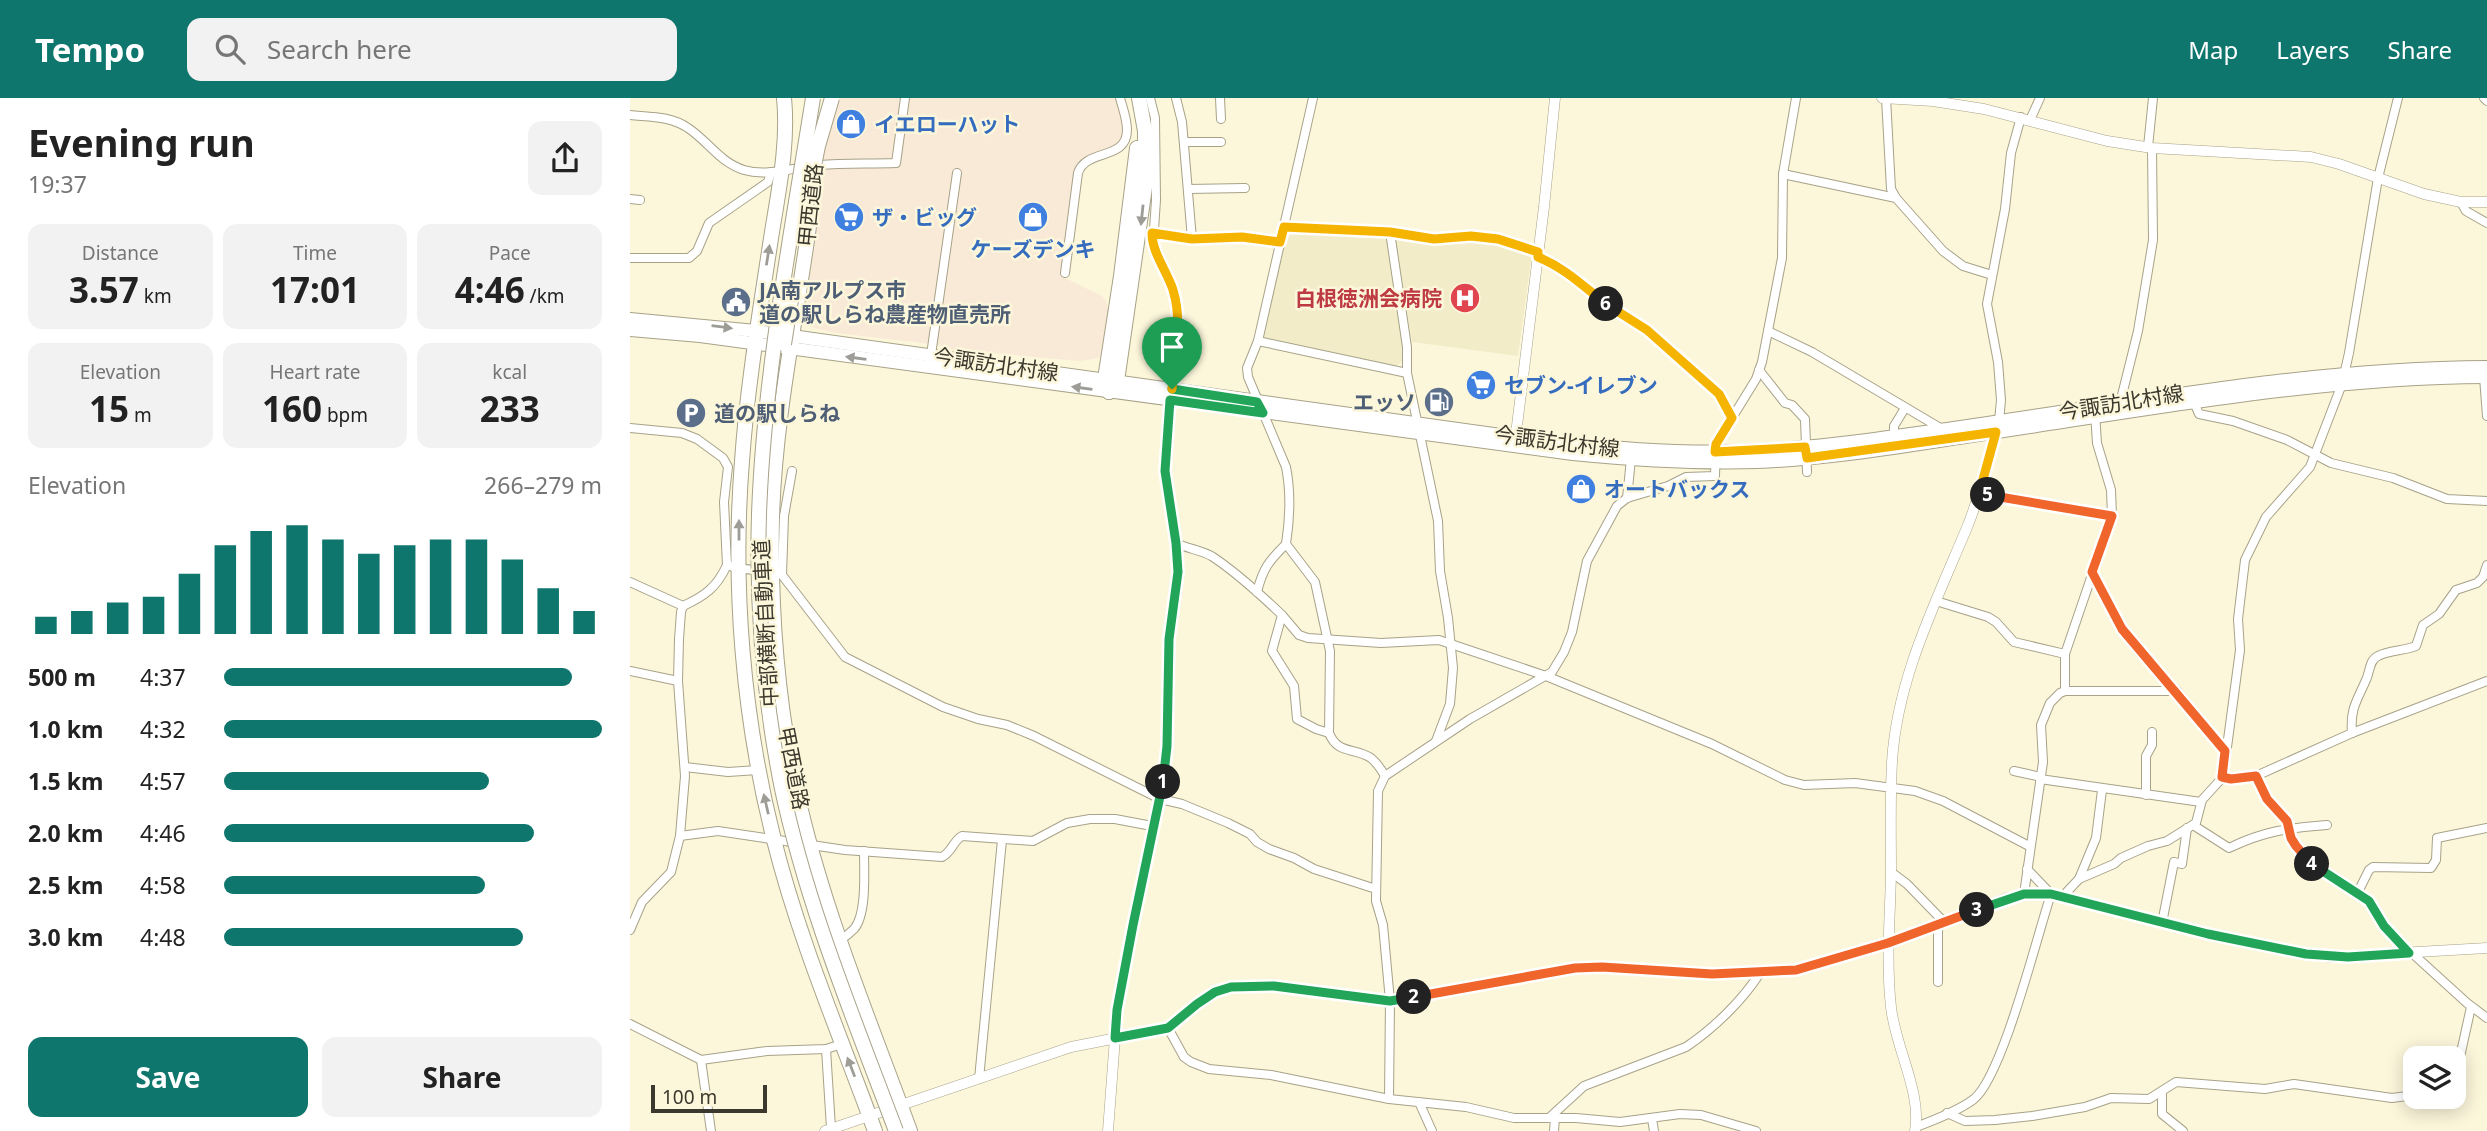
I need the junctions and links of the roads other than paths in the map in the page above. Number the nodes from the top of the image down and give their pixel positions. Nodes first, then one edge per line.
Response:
1 (784, 98) edge
2 (809, 98) edge
3 (818, 98) edge
4 (832, 98) edge
5 (905, 98) edge
6 (1120, 98) edge
7 (1131, 98) edge
8 (1139, 98) edge
9 (1150, 98) edge
10 (1176, 98) edge
11 (1220, 98) edge
12 (1312, 98) edge
13 (1555, 98) edge
14 (1796, 98) edge
15 (1884, 98) edge
16 (2040, 98) edge
17 (2153, 98) edge
18 (2398, 98) edge
19 (630, 115) edge
20 (1221, 119) dead end
21 (2025, 119) junction
22 (1184, 142) junction
23 (1221, 142) dead end
24 (2150, 147) junction
25 (816, 166) junction
26 (776, 171) junction
27 (957, 173) dead end
28 (1783, 174) junction
29 (2378, 178) junction
30 (1245, 188) dead end
31 (1188, 189) junction
32 (1896, 198) junction
33 (630, 199) edge
34 (640, 200) dead end
35 (2461, 202) junction
36 (2487, 202) edge
37 (2487, 223) edge
38 (1284, 227) junction
39 (1390, 232) junction
40 (1152, 233) junction
41 (1192, 239) junction
42 (1280, 242) junction
43 (1538, 254) junction
44 (630, 258) edge
45 (1065, 273) dead end
46 (1992, 275) junction
47 (630, 319) edge
48 (630, 330) edge
49 (1768, 331) junction
50 (756, 337) junction
51 (1258, 341) junction
52 (791, 342) junction
53 (931, 355) junction
54 (1759, 370) junction
55 (1408, 373) junction
56 (2486, 374) edge
57 (777, 376) junction
58 (2343, 378) junction
59 (1110, 384) junction
60 (1171, 395) junction
61 (2120, 402) junction
62 (2194, 402) junction
63 (1260, 408) junction
64 (1905, 408) junction
65 (2094, 412) junction
66 (2487, 416) edge
67 (1732, 418) junction
68 (1997, 427) junction
69 (630, 428) edge
70 (1418, 429) junction
71 (1941, 429) junction
72 (1894, 437) junction
73 (1515, 442) junction
74 (2315, 456) junction
75 (1715, 457) junction
76 (1631, 459) junction
77 (1806, 459) junction
78 (792, 471) dead end
79 (1979, 494) junction
80 (1627, 498) junction
81 (2487, 501) edge
82 (2112, 516) junction
83 (1176, 543) junction
84 (1286, 544) junction
85 (2487, 565) edge
86 (733, 567) junction
87 (2092, 572) junction
88 (777, 573) junction
89 (630, 583) edge
90 (1257, 592) junction
91 (1936, 601) junction
92 (683, 607) junction
93 (1282, 615) junction
94 (1327, 641) junction
95 (1450, 644) junction
96 (2065, 654) junction
97 (630, 671) edge
98 (1546, 676) junction
99 (678, 681) junction
100 (2487, 681) edge
101 (2065, 691) junction
102 (2177, 691) junction
103 (2152, 732) dead end
104 (1329, 733) junction
105 (2352, 733) junction
106 (1437, 741) junction
107 (2225, 751) junction
108 (685, 767) junction
109 (758, 770) junction
110 (2014, 771) dead end
111 (1385, 776) junction
112 (2256, 776) junction
113 (2222, 777) junction
114 (2041, 778) junction
115 (1891, 788) junction
116 (2102, 790) junction
117 (2146, 795) junction
118 (1160, 799) junction
119 (2201, 802) junction
120 (2327, 825) dead end
121 (1152, 826) junction
122 (2190, 827) junction
123 (2289, 828) junction
124 (2487, 828) edge
125 (680, 836) junction
126 (1002, 840) junction
127 (774, 841) junction
128 (810, 846) junction
129 (2029, 846) junction
130 (864, 851) junction
131 (2026, 869) junction
132 (1891, 872) junction
133 (2078, 878) junction
134 (1376, 889) junction
135 (2024, 894) junction
136 (2051, 894) junction
137 (2357, 894) junction
138 (2063, 896) junction
139 (1941, 923) junction
140 (2162, 923) junction
141 (630, 930) edge
142 (840, 940) junction
143 (1888, 943) junction
144 (2487, 948) edge
145 (2411, 953) junction
146 (1760, 973) junction
147 (1938, 982) dead end
148 (1390, 1001) junction
149 (2471, 1007) junction
150 (2487, 1018) edge
151 (630, 1024) edge
152 (1168, 1028) junction
153 (1115, 1038) junction
154 (842, 1044) junction
155 (2462, 1046) edge
156 (826, 1049) junction
157 (701, 1060) junction
158 (979, 1079) junction
159 (2162, 1093) junction
160 (2403, 1097) edge
161 (1389, 1099) junction
162 (1419, 1102) junction
163 (900, 1105) junction
164 (1947, 1113) junction
165 (869, 1115) junction
166 (1552, 1118) junction
167 (1652, 1119) junction
168 (1915, 1129) edge
169 (828, 1130) edge
170 (711, 1131) edge
171 (875, 1131) edge
172 (896, 1131) edge
173 (902, 1131) edge
174 (910, 1131) edge
175 (1108, 1131) edge
176 (1432, 1131) edge
177 (1554, 1131) edge
178 (1654, 1131) edge
179 (1756, 1131) edge
180 (2183, 1131) edge

1 - 26 highway, 甲西道路
2 - 25 highway, 甲西道路
2 - 172 highway, 中部横断自動車道, bridge
3 - 57 highway, 中部横断自動車道, bridge
4 - 57 highway, bridge
5 - 25 street
6 - 45 street
7 - 59 highway
8 -> 59 highway
9 - 40 street
10 - 22 street
11 - 20 street
12 - 38 street
13 - 43 street
14 - 28 street
15 - 21 street
15 - 32 street
16 - 21 street
17 - 24 street
18 - 29 street
19 - 26 street
21 - 24 street
21 - 46 street
22 - 23 street
22 - 31 street
24 - 29 street
24 - 61 street
25 - 26 street
25 - 52 highway, 甲西道路
26 - 44 street
50 -> 26 highway, 甲西道路
27 - 53 street
28 - 32 street
28 - 49 street
29 - 35 street
29 - 58 street
30 - 31 street
31 - 41 street
32 - 46 street
33 - 34 street
35 - 36 street
35 - 37 street
38 - 39 street
38 - 42 street
39 - 43 street
39 - 55 street
40 - 41 street
40 - 60 street
41 - 42 street
42 - 51 street
43 - 67 street
43 - 73 street
46 - 68 street
47 -> 50 main road, 今諏訪北村線
48 - 50 main road, 今諏訪北村線
49 - 54 street
49 - 64 street
50 - 52 main road, 今諏訪北村線
86 -> 50 highway, 甲西道路
51 - 55 street
51 - 63 street
52 - 53 main road, 今諏訪北村線
59 -> 52 main road, 今諏訪北村線
52 - 88 highway, 甲西道路
53 - 59 main road, 今諏訪北村線
54 - 67 street
54 - 77 street
55 - 70 street
56 - 58 main road, 今諏訪北村線
56 - 66 street
57 - 173 highway, 中部横断自動車道, bridge
58 - 61 main road, 今諏訪北村線
58 - 62 main road, 今諏訪北村線
58 - 74 street
59 - 60 main road, 今諏訪北村線
60 - 63 main road, 今諏訪北村線
60 - 83 street
61 - 65 main road, 今諏訪北村線
62 - 65 main road, 今諏訪北村線
62 - 74 street
63 - 70 main road, 今諏訪北村線
63 - 84 street
64 - 71 street
64 - 72 street
65 - 68 main road, 今諏訪北村線
65 - 82 street
67 - 75 street
68 - 71 main road, 今諏訪北村線
68 - 77 main road, 今諏訪北村線
68 - 79 street
69 - 86 street
70 - 73 main road, 今諏訪北村線
70 - 95 street
71 - 72 main road, 今諏訪北村線
72 - 77 main road, 今諏訪北村線
73 - 75 main road, 今諏訪北村線
73 - 76 main road, 今諏訪北村線
74 - 81 street
74 - 107 street
75 - 76 main road, 今諏訪北村線
75 - 77 main road, 今諏訪北村線
75 - 80 street
76 - 80 street
78 - 88 street
79 - 82 street
79 - 91 street
80 - 98 street
82 - 87 street
83 - 90 street
83 - 118 street
84 - 90 street
84 - 94 street
85 - 105 street
86 - 88 street
86 - 92 street
86 - 109 highway, 甲西道路
87 - 96 street
87 - 102 street
88 - 118 street
88 - 128 highway, 甲西道路
89 - 92 street
90 - 93 street
91 - 96 street
91 - 115 street
92 - 99 street
93 - 94 street
93 - 104 street
94 - 95 street
94 - 104 street
95 - 98 street
95 - 106 street
96 - 101 street
97 - 99 street
98 - 106 street
98 - 115 street
99 - 108 street
100 - 105 street
101 - 102 street
101 - 114 street
102 - 107 street
103 - 117 street
104 - 111 street
105 - 112 street
106 - 111 street
107 - 113 street
108 - 109 street
108 - 125 street
127 -> 109 highway, 甲西道路
110 - 114 street
111 - 134 street
112 - 113 street
112 - 123 street
113 - 119 street
114 - 116 street
114 - 129 street
115 - 129 street
115 - 132 street
116 - 117 street
116 - 133 street
117 - 119 street
118 - 121 street
118 - 134 street
119 - 122 street
120 - 123 street
121 - 126 street
121 - 153 street
122 - 123 street
122 - 133 street
122 - 140 street
123 - 137 street
124 - 137 street
125 - 127 street
125 - 141 street
126 - 130 street
126 - 158 street
127 - 128 street
127 - 154 highway, 甲西道路
128 - 130 street
128 - 142 highway, 甲西道路
129 - 131 street
130 - 142 street
131 - 135 street
131 - 136 street
132 - 139 street
132 - 143 street
133 - 138 street
134 - 148 street
135 - 136 street
135 - 139 street
136 - 138 street
136 - 164 street
137 - 145 street
138 - 140 street
139 - 143 street
139 - 147 street
140 - 145 street
142 - 163 highway, 甲西道路
143 - 146 street
143 - 168 street
144 - 145 street
145 - 149 street
146 - 148 street
146 - 166 street
148 - 152 street
148 - 161 street
149 - 150 street
149 - 155 street
151 - 157 street
152 - 153 street
152 - 161 street
153 - 158 street
153 - 175 street
154 - 156 street
165 -> 154 highway, 甲西道路
156 - 157 street
156 - 169 street
157 - 170 street
158 - 163 street
159 - 160 street
159 - 164 street
159 - 180 street
161 - 162 street
162 - 166 street
162 - 176 street
163 - 165 street
163 - 174 highway, 甲西道路
164 - 168 street
165 - 169 street
165 - 171 highway, 甲西道路
166 - 167 street
166 - 177 street
167 - 178 street
167 - 179 street

